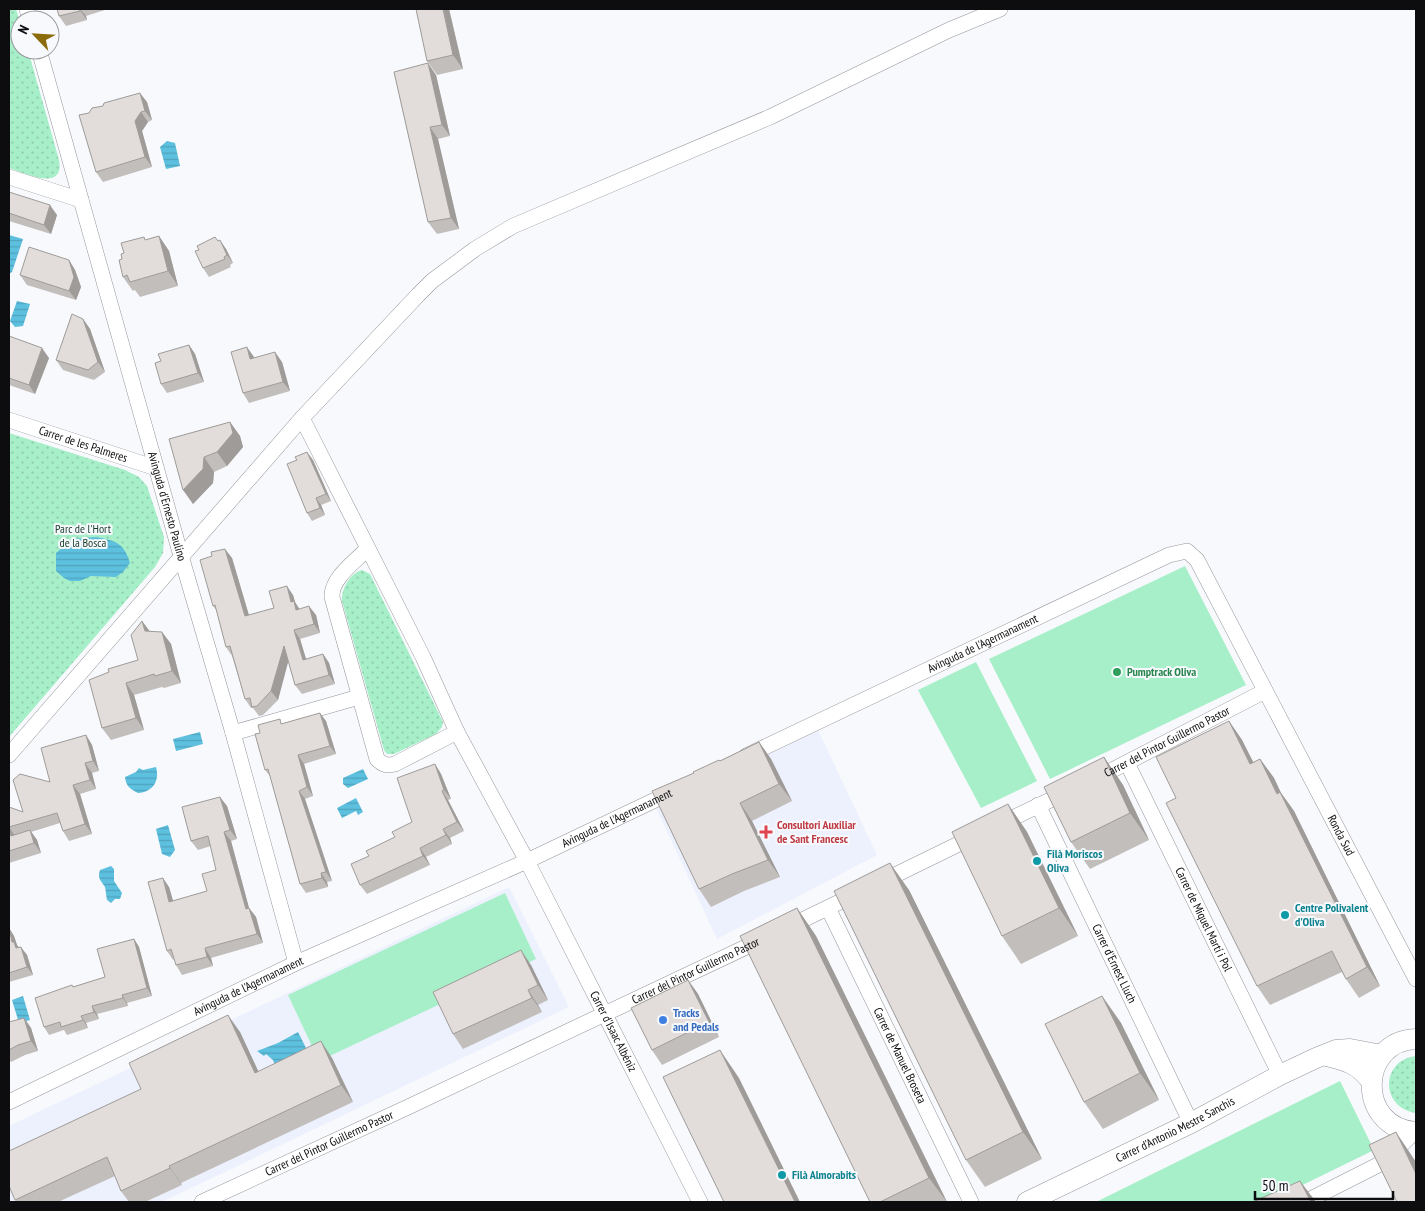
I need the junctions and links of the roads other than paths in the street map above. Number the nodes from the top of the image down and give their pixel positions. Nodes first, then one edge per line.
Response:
1 (1000, 9) edge
2 (42, 60) edge
3 (9, 177) edge
4 (81, 200) junction
5 (302, 418) junction
6 (9, 420) edge
7 (156, 468) junction
8 (367, 549) junction
9 (181, 556) junction
10 (1265, 691) junction
11 (359, 697) junction
12 (457, 732) junction
13 (233, 733) junction
14 (9, 756) edge
15 (732, 763) edge
16 (1127, 763) junction
17 (687, 784) edge
18 (1038, 805) junction
19 (527, 861) junction
20 (828, 908) junction
21 (296, 963) junction
22 (1416, 979) edge
23 (605, 1014) junction
24 (1416, 1039) edge
25 (1323, 1055) junction
26 (1382, 1055) junction
27 (1280, 1075) junction
28 (1371, 1081) junction
29 (9, 1102) edge
30 (1191, 1122) junction
31 (1415, 1132) edge
32 (202, 1202) edge
33 (700, 1202) edge
34 (971, 1202) edge
35 (1027, 1202) edge
36 (1305, 1202) edge

1 - 5 street
2 - 4 street, Avinguda d'Ernesto Paulino
3 - 4 street
4 - 7 street, Avinguda d'Ernesto Paulino
5 - 8 street, Carrer d'Isaac Albéniz
5 - 9 street
6 - 7 street, Carrer de les Palmeres
7 - 9 street, Avinguda d'Ernesto Paulino
8 - 11 street
8 - 12 street, Carrer d'Isaac Albéniz
9 - 13 street, Avinguda d'Ernesto Paulino
9 - 14 street
10 - 15 street, Avinguda de l'Agermanament
10 - 16 street, Carrer del Pintor Guillermo Pastor
10 - 22 street, Ronda Sud
11 - 12 street
11 - 13 street
12 - 19 street, Carrer d'Isaac Albéniz
13 - 21 street, Avinguda d'Ernesto Paulino
16 - 18 street, Carrer del Pintor Guillermo Pastor
16 - 27 street, Carrer de Miquel Martí i Pol
17 - 19 street, Avinguda de l'Agermanament
18 - 20 street, Carrer del Pintor Guillermo Pastor
18 - 30 street, Carrer d'Ernest Lluch
19 - 21 street, Avinguda de l'Agermanament
19 - 23 street, Carrer d'Isaac Albéniz
20 - 23 street, Carrer del Pintor Guillermo Pastor
20 - 34 street, Carrer de Manuel Broseta
21 - 29 street, Avinguda de l'Agermanament
23 - 32 street, Carrer del Pintor Guillermo Pastor
23 - 33 street, Carrer d'Isaac Albéniz
24 - 26 street
25 - 26 street, Carrer d'Antonio Mestre Sanchis
25 - 27 street, Carrer d'Antonio Mestre Sanchis
25 - 28 street
26 - 28 street
27 - 30 street, Carrer d'Antonio Mestre Sanchis
28 - 31 street
30 - 35 street, Carrer d'Antonio Mestre Sanchis
31 - 36 street

